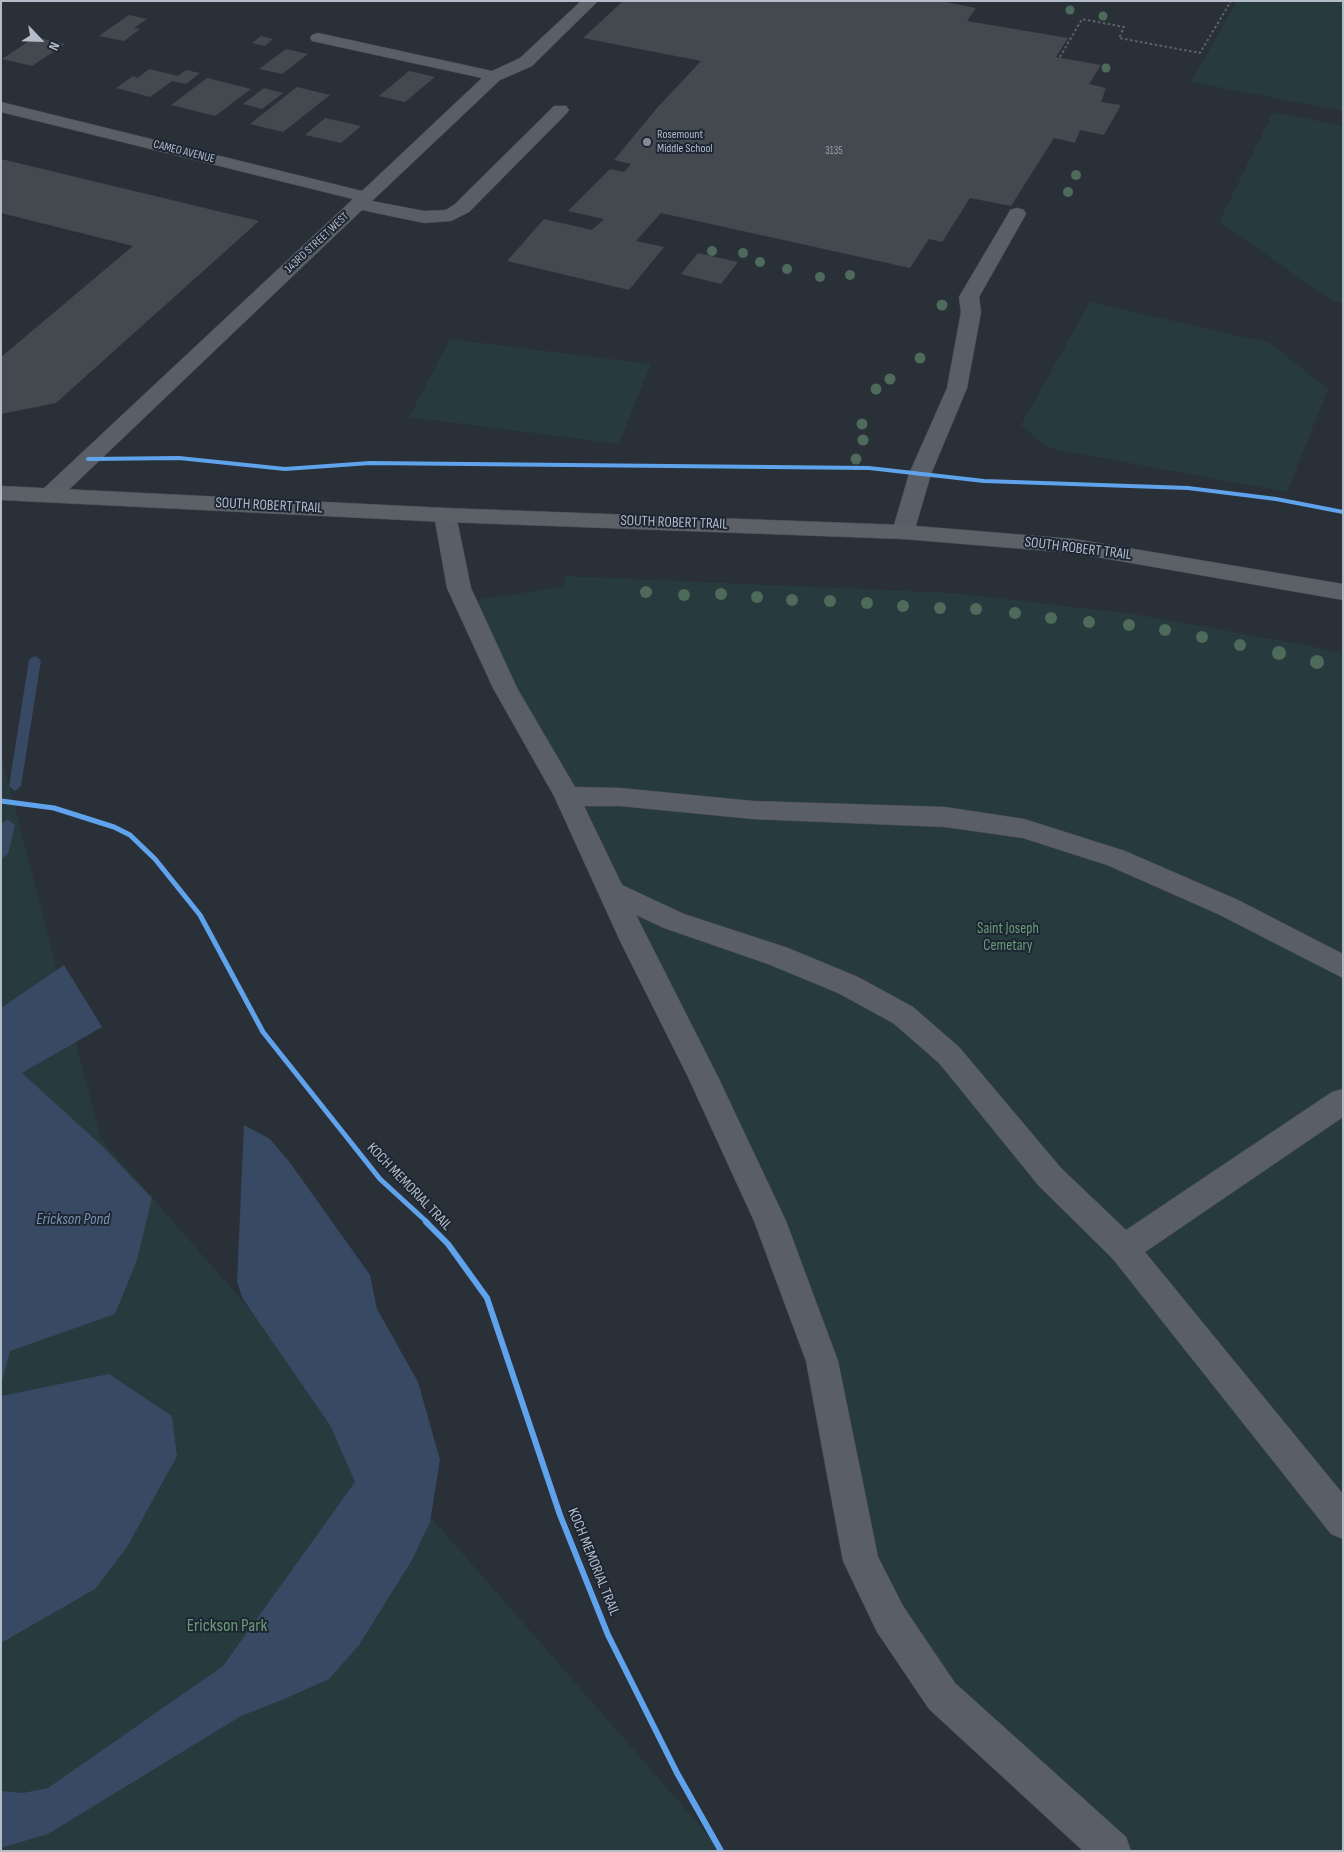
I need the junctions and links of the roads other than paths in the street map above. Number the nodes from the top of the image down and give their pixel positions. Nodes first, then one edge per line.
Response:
1 (590, 1) edge
2 (318, 38) dead end
3 (494, 76) junction
4 (1, 107) edge
5 (560, 110) dead end
6 (362, 201) junction
7 (1017, 214) dead end
8 (1, 493) edge
9 (50, 495) junction
10 (445, 515) junction
11 (903, 532) junction
12 (1343, 592) edge
13 (567, 796) junction
14 (612, 892) junction
15 (1343, 967) edge
16 (1343, 1101) edge
17 (1124, 1249) junction
18 (1343, 1522) edge
19 (1112, 1851) edge

1 - 3 street, 143RD STREET WEST
2 - 3 street
3 - 6 street, 143RD STREET WEST
4 - 6 street, CAMEO AVENUE
5 - 6 street, CAMEO AVENUE
6 - 9 street, 143RD STREET WEST
7 - 11 street
8 - 9 main road, SOUTH ROBERT TRAIL
9 - 10 main road, SOUTH ROBERT TRAIL
10 - 11 main road, SOUTH ROBERT TRAIL
10 - 13 street
11 - 12 main road, SOUTH ROBERT TRAIL
13 - 14 street
13 - 15 street
14 - 17 street
14 - 19 street
16 - 17 street
17 - 18 street

